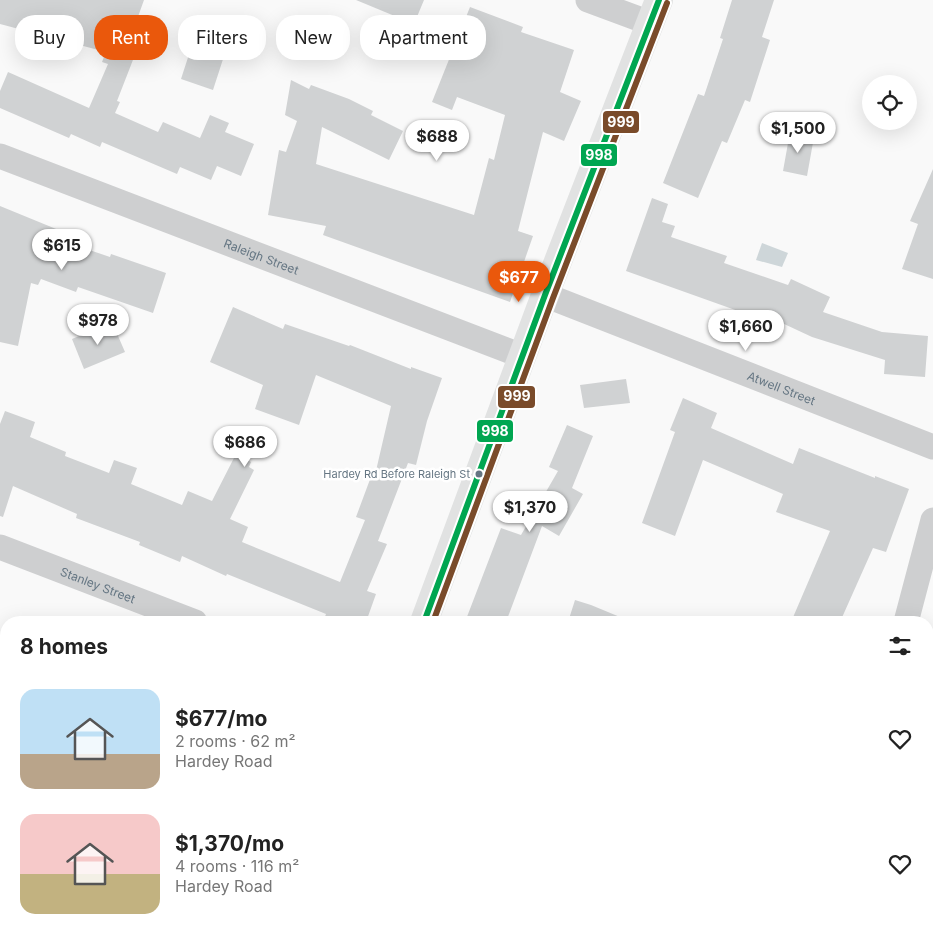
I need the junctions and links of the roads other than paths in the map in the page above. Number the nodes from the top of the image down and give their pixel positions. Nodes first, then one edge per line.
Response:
1 (588, 0) edge
2 (655, 12) edge
3 (0, 156) edge
4 (545, 295) junction
5 (522, 356) junction
6 (933, 446) edge
7 (933, 520) edge
8 (0, 546) edge
9 (180, 616) edge
10 (426, 616) edge
11 (908, 616) edge

1 - 2 street
2 - 4 main road
3 - 5 street, Raleigh Street
4 - 5 main road
4 - 6 street, Atwell Street
5 - 10 main road
7 - 11 street
8 - 9 street, Stanley Street

